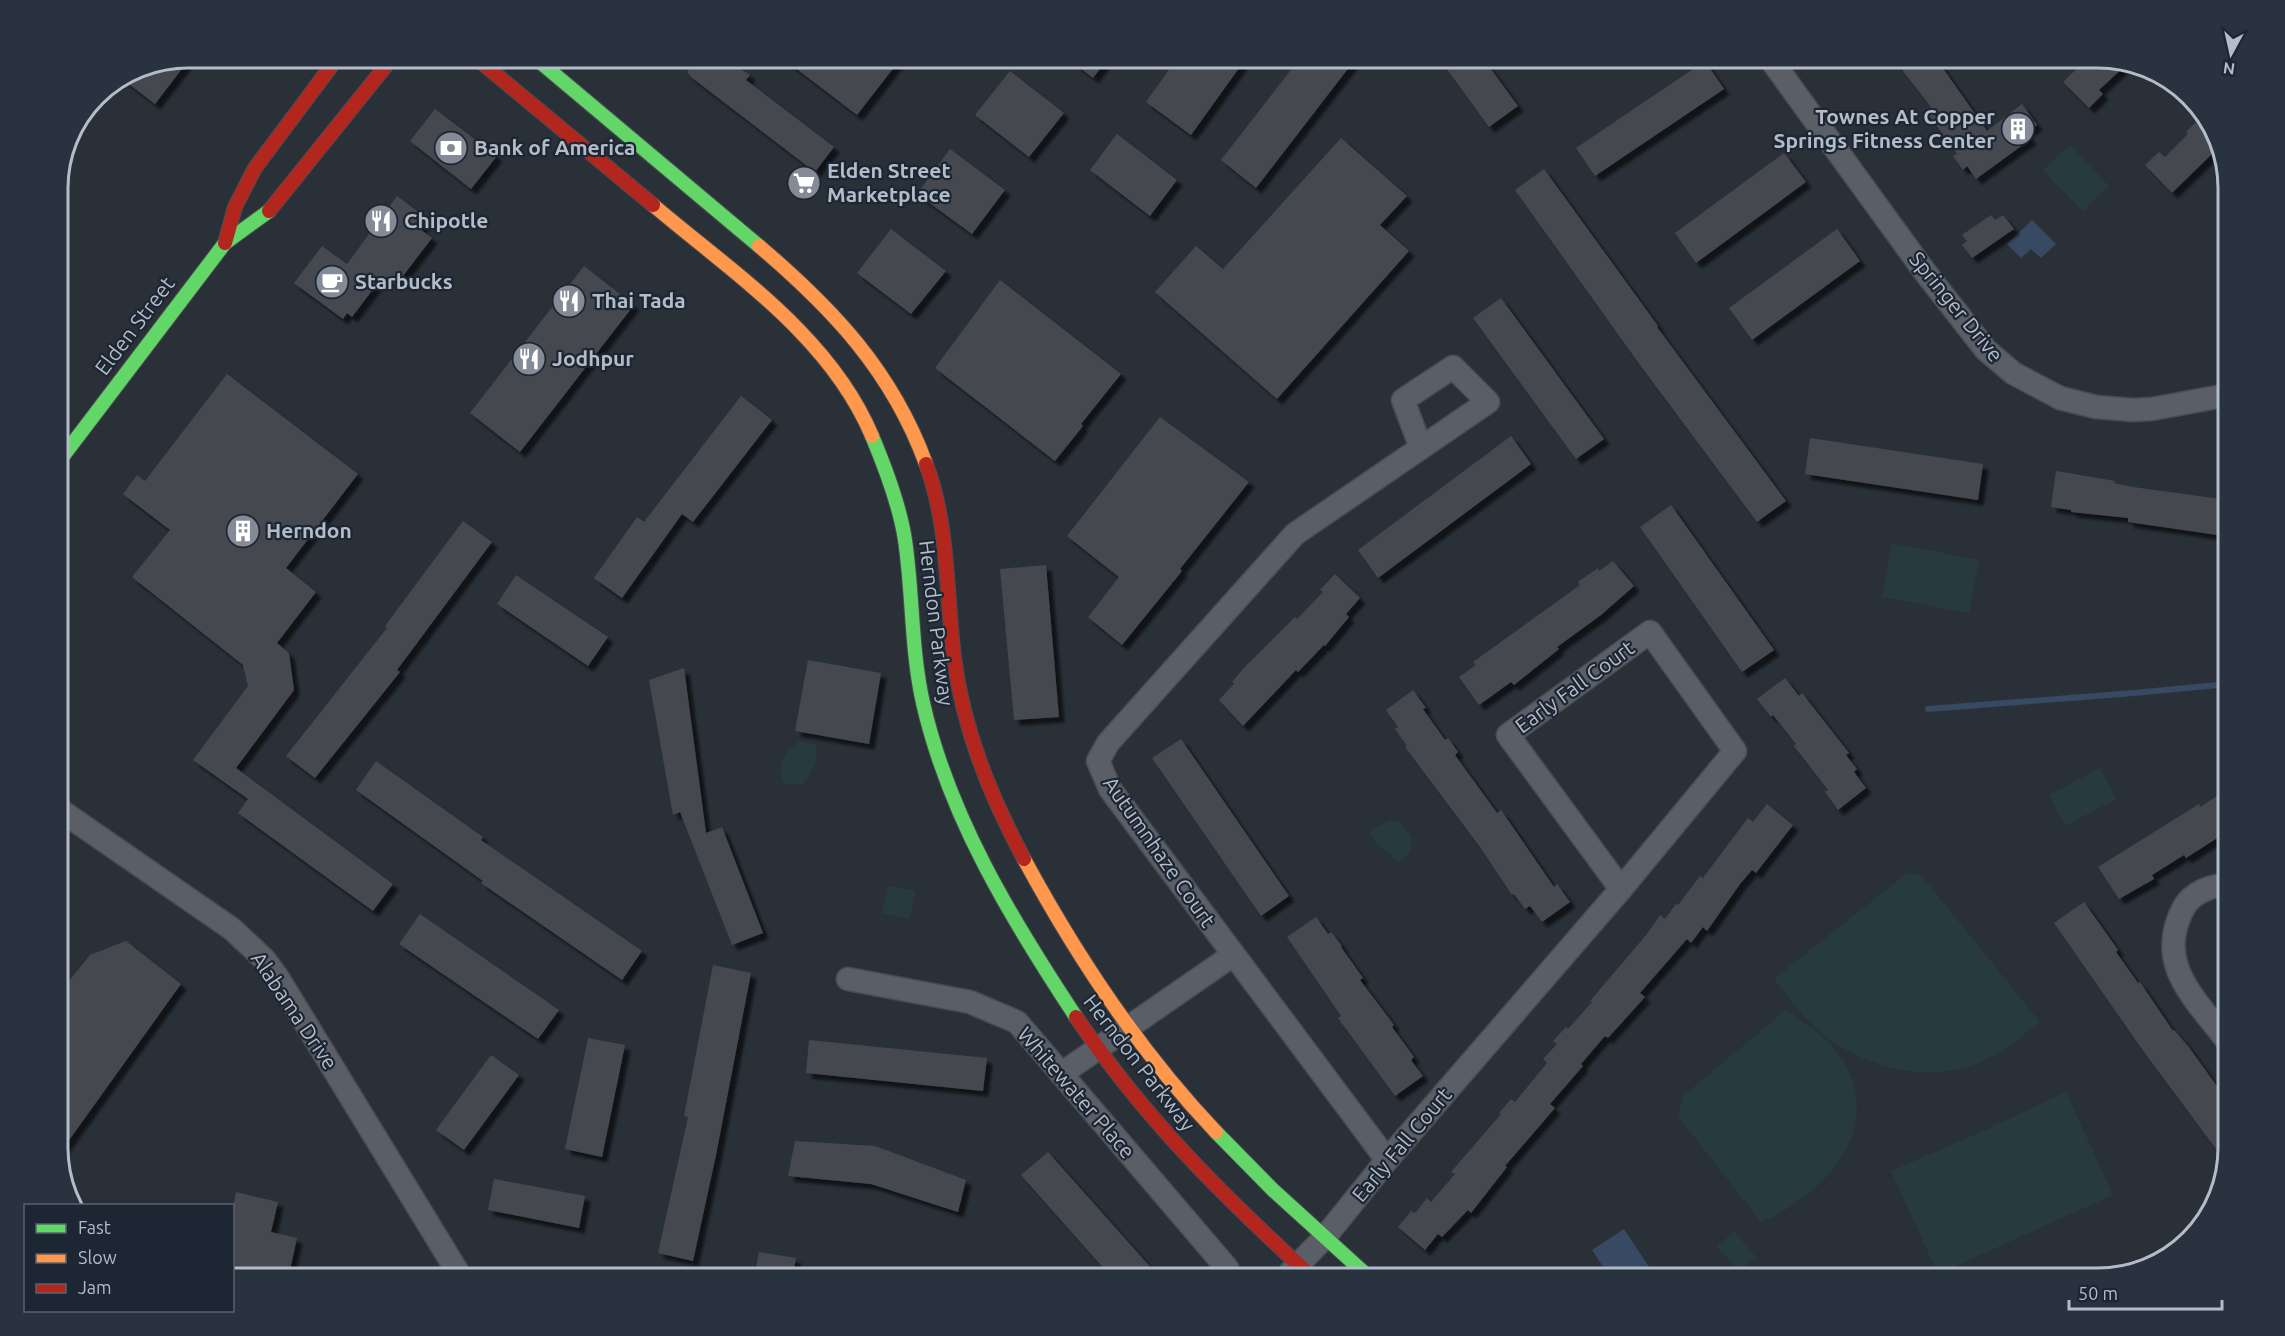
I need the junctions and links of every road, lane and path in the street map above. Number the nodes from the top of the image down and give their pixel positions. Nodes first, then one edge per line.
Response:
1 (330, 68) edge
2 (384, 68) edge
3 (488, 68) edge
4 (547, 68) edge
5 (1777, 68) edge
6 (225, 243) junction
7 (2217, 397) edge
8 (1421, 448) dead end
9 (68, 450) edge
10 (68, 815) edge
11 (2218, 884) edge
12 (1622, 890) junction
13 (1233, 955) junction
14 (848, 979) dead end
15 (1128, 1027) junction
16 (2218, 1028) edge
17 (1098, 1048) junction
18 (1061, 1074) junction
19 (1387, 1160) junction
20 (1324, 1237) junction
21 (455, 1268) edge
22 (1227, 1268) dead end
23 (1293, 1268) edge
24 (1303, 1268) edge
25 (1359, 1268) edge

1 - 6 main road, Elden Street
2 - 6 main road, Elden Street
3 - 17 main road, Herndon Parkway
4 - 15 main road, Herndon Parkway
5 - 7 street, Springer Drive
6 - 9 main road, Elden Street
8 - 13 street, Autumnhaze Court
10 - 21 street, Alabama Drive
11 - 16 street
12 - 12 street, Early Fall Court
12 - 19 street, Early Fall Court
13 - 15 street
13 - 19 street, Autumnhaze Court
14 - 18 street, Whitewater Place
15 - 17 street
15 - 20 main road, Herndon Parkway
17 - 18 street
17 - 23 main road, Herndon Parkway
18 - 22 street, Whitewater Place
19 - 20 street, Early Fall Court
20 - 24 street, Early Fall Court
20 - 25 main road, Herndon Parkway

